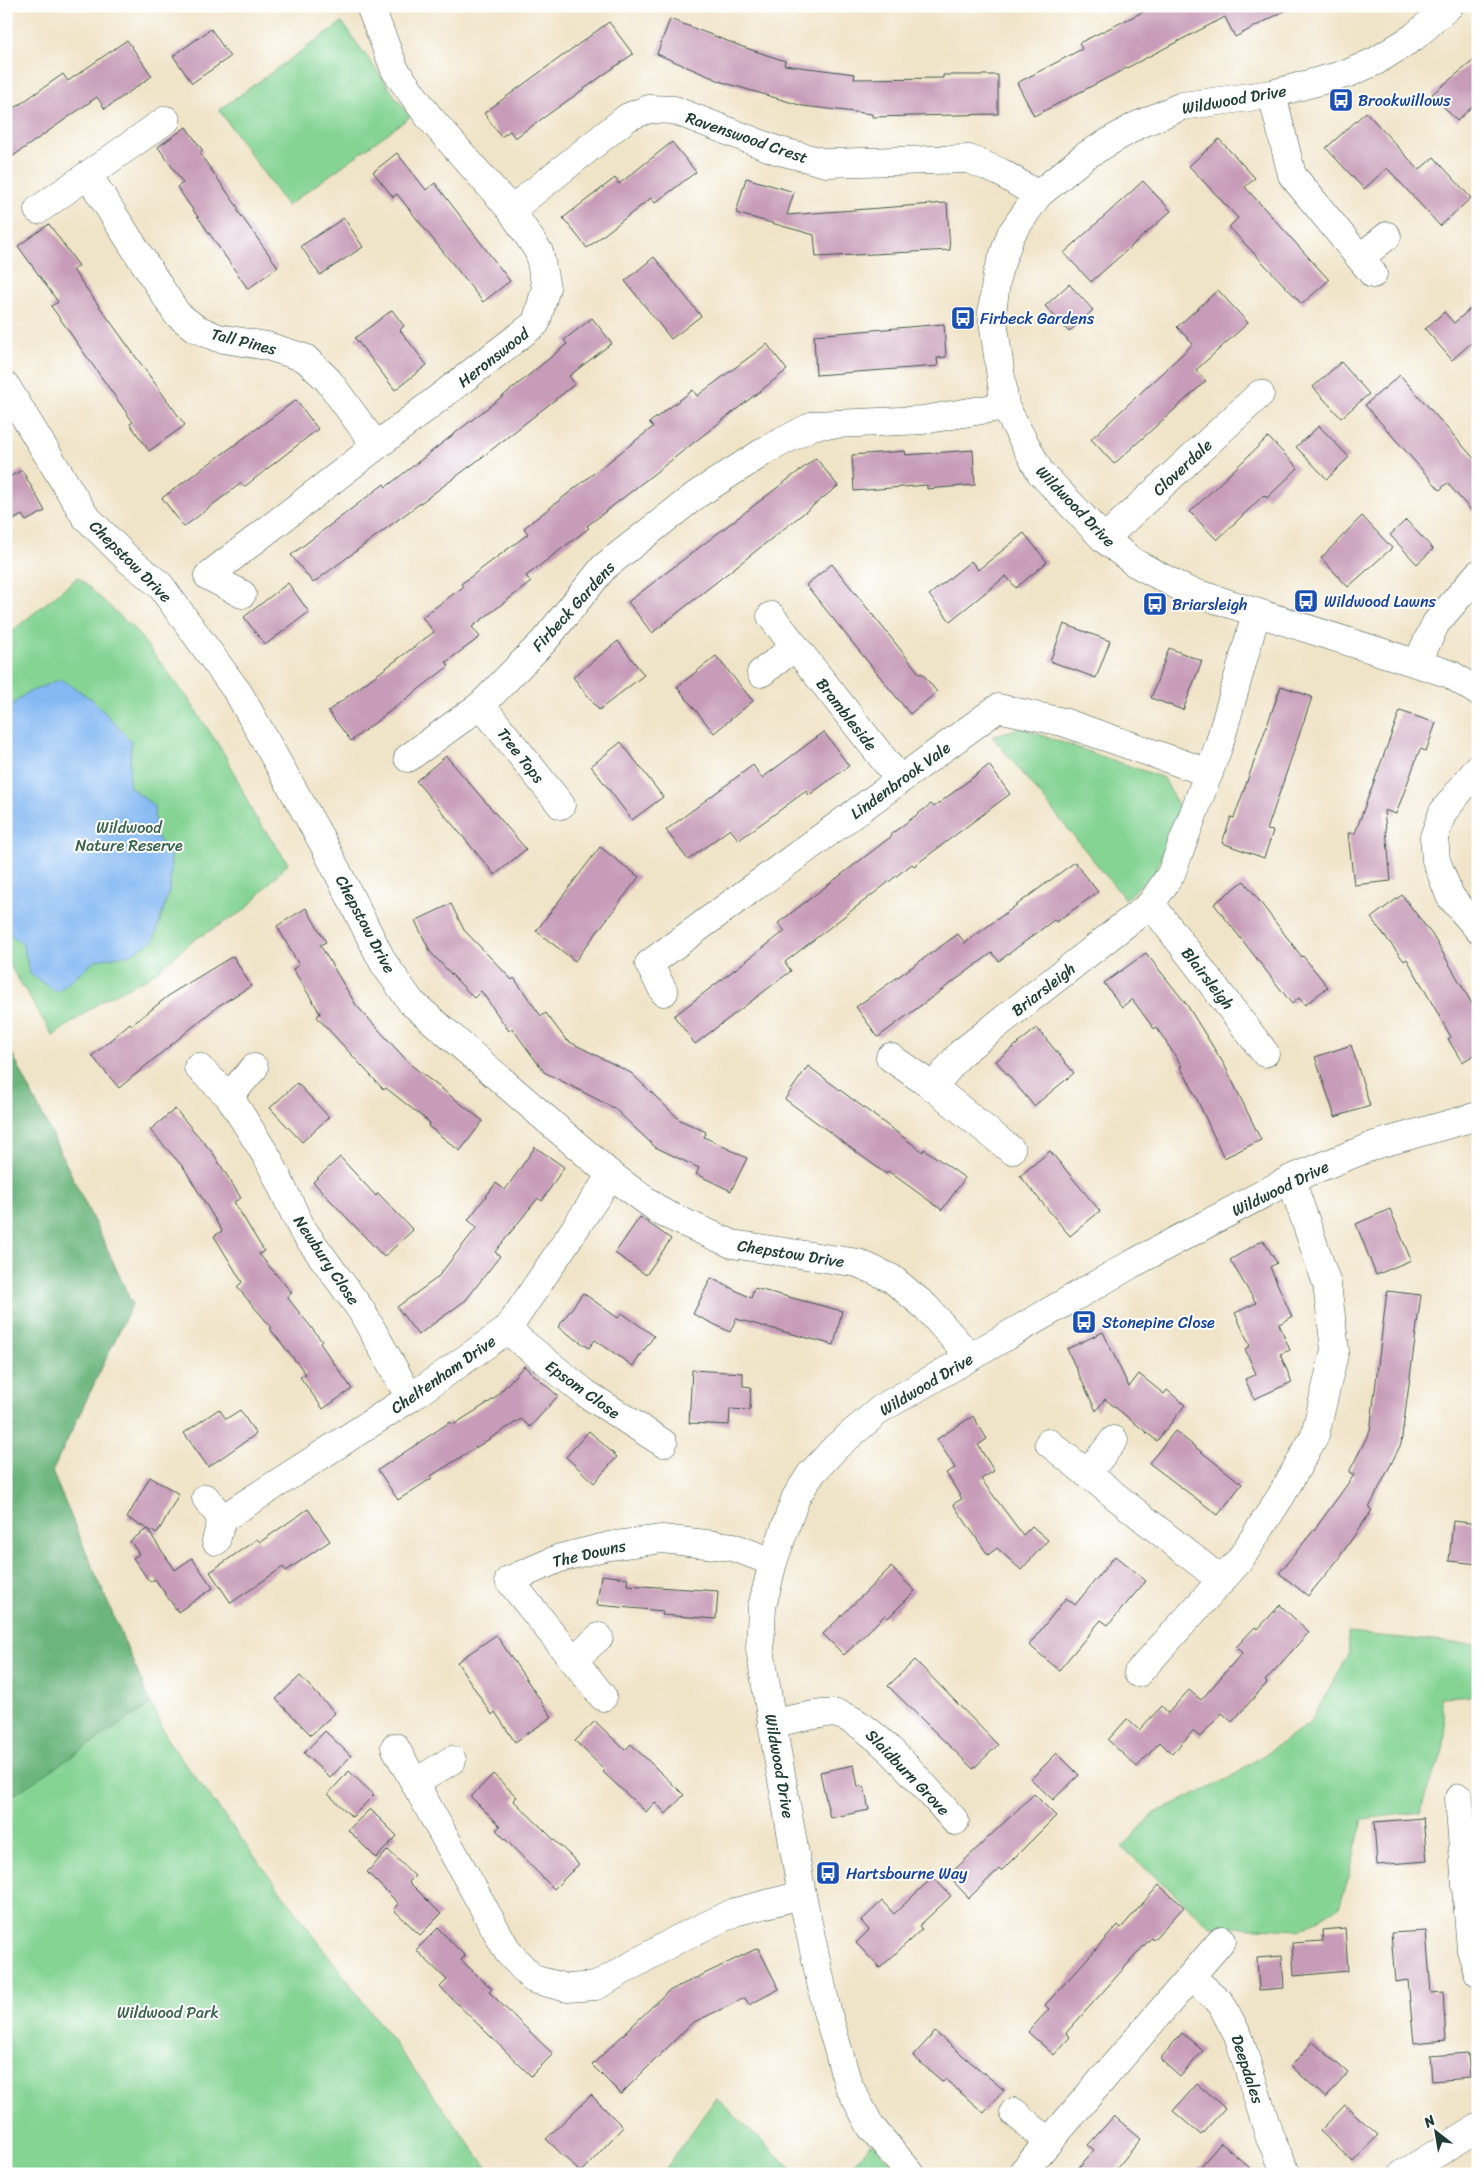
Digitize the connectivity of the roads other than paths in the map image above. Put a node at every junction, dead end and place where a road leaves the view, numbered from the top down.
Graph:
1 (370, 6) edge
2 (1449, 6) edge
3 (1272, 94) junction
4 (166, 120) dead end
5 (88, 175) junction
6 (1038, 195) junction
7 (38, 210) dead end
8 (511, 210) junction
9 (1387, 236) dead end
10 (6, 386) edge
11 (1260, 394) dead end
12 (1005, 406) junction
13 (376, 446) junction
14 (1104, 539) junction
15 (1478, 574) edge
16 (242, 594) dead end
17 (1256, 614) junction
18 (771, 616) dead end
19 (795, 647) junction
20 (1417, 663) junction
21 (761, 674) dead end
22 (1478, 692) edge
23 (481, 705) junction
24 (408, 758) dead end
25 (1478, 768) edge
26 (1209, 772) junction
27 (900, 780) junction
28 (560, 805) dead end
29 (1151, 904) junction
30 (1478, 929) edge
31 (664, 992) dead end
32 (1265, 1053) dead end
33 (890, 1057) dead end
34 (198, 1067) dead end
35 (254, 1068) dead end
36 (932, 1087) junction
37 (229, 1096) junction
38 (1478, 1116) edge
39 (1011, 1150) dead end
40 (611, 1175) junction
41 (1291, 1179) junction
42 (507, 1330) junction
43 (970, 1357) junction
44 (410, 1398) junction
45 (1114, 1440) dead end
46 (662, 1443) dead end
47 (1049, 1443) dead end
48 (1087, 1474) junction
49 (215, 1519) dead end
50 (773, 1562) junction
51 (1222, 1581) junction
52 (599, 1637) dead end
53 (573, 1660) junction
54 (1138, 1672) dead end
55 (602, 1697) dead end
56 (772, 1723) junction
57 (395, 1747) dead end
58 (452, 1760) dead end
59 (415, 1783) junction
60 (1466, 1813) edge
61 (956, 1821) dead end
62 (802, 1895) junction
63 (1222, 1940) dead end
64 (1478, 1972) edge
65 (1190, 1977) junction
66 (1014, 2112) dead end
67 (1478, 2128) edge
68 (1048, 2142) junction
69 (911, 2174) edge
70 (1021, 2174) edge
71 (1287, 2174) edge
72 (1403, 2174) edge

1 - 8 street, Heronswood
2 - 3 street, Wildwood Drive
3 - 6 street, Wildwood Drive
3 - 9 street
4 - 5 street
5 - 7 street
5 - 13 street, Tall Pines
6 - 8 street, Ravenswood Crest
6 - 12 street, Wildwood Drive
8 - 13 street, Heronswood
10 - 40 street, Chepstow Drive
11 - 14 street, Cloverdale
12 - 14 street, Wildwood Drive
12 - 23 street, Firbeck Gardens
13 - 16 street, Heronswood
14 - 17 street, Wildwood Drive
15 - 20 street
17 - 20 street, Wildwood Drive
17 - 26 street, Briarsleigh
18 - 19 street, Brambleside
19 - 21 street
19 - 27 street, Brambleside
20 - 22 street, Wildwood Drive
23 - 24 street, Firbeck Gardens
23 - 28 street, Tree Tops
25 - 30 street
26 - 27 street, Lindenbrook Vale
26 - 29 street, Briarsleigh
27 - 31 street, Lindenbrook Vale
29 - 32 street, Blairsleigh
29 - 36 street, Briarsleigh
33 - 36 street
34 - 37 street, Newbury Close
35 - 37 street
36 - 39 street
37 - 44 street, Newbury Close
38 - 41 street, Wildwood Drive
40 - 42 street, Cheltenham Drive
40 - 43 street, Chepstow Drive
41 - 43 street, Wildwood Drive
41 - 51 street
42 - 44 street, Cheltenham Drive
42 - 46 street, Epsom Close
43 - 50 street, Wildwood Drive
44 - 49 street, Cheltenham Drive
45 - 48 street
47 - 48 street
48 - 51 street
50 - 53 street, The Downs
50 - 56 street, Wildwood Drive
51 - 54 street
52 - 53 street
53 - 55 street, The Downs
56 - 61 street, Slaidburn Grove
56 - 62 street, Wildwood Drive
57 - 59 street
58 - 59 street
59 - 62 street
60 - 64 street
62 - 69 street, Wildwood Drive
63 - 65 street
65 - 68 street
65 - 71 street, Deepdales
66 - 68 street
67 - 72 street
68 - 70 street

